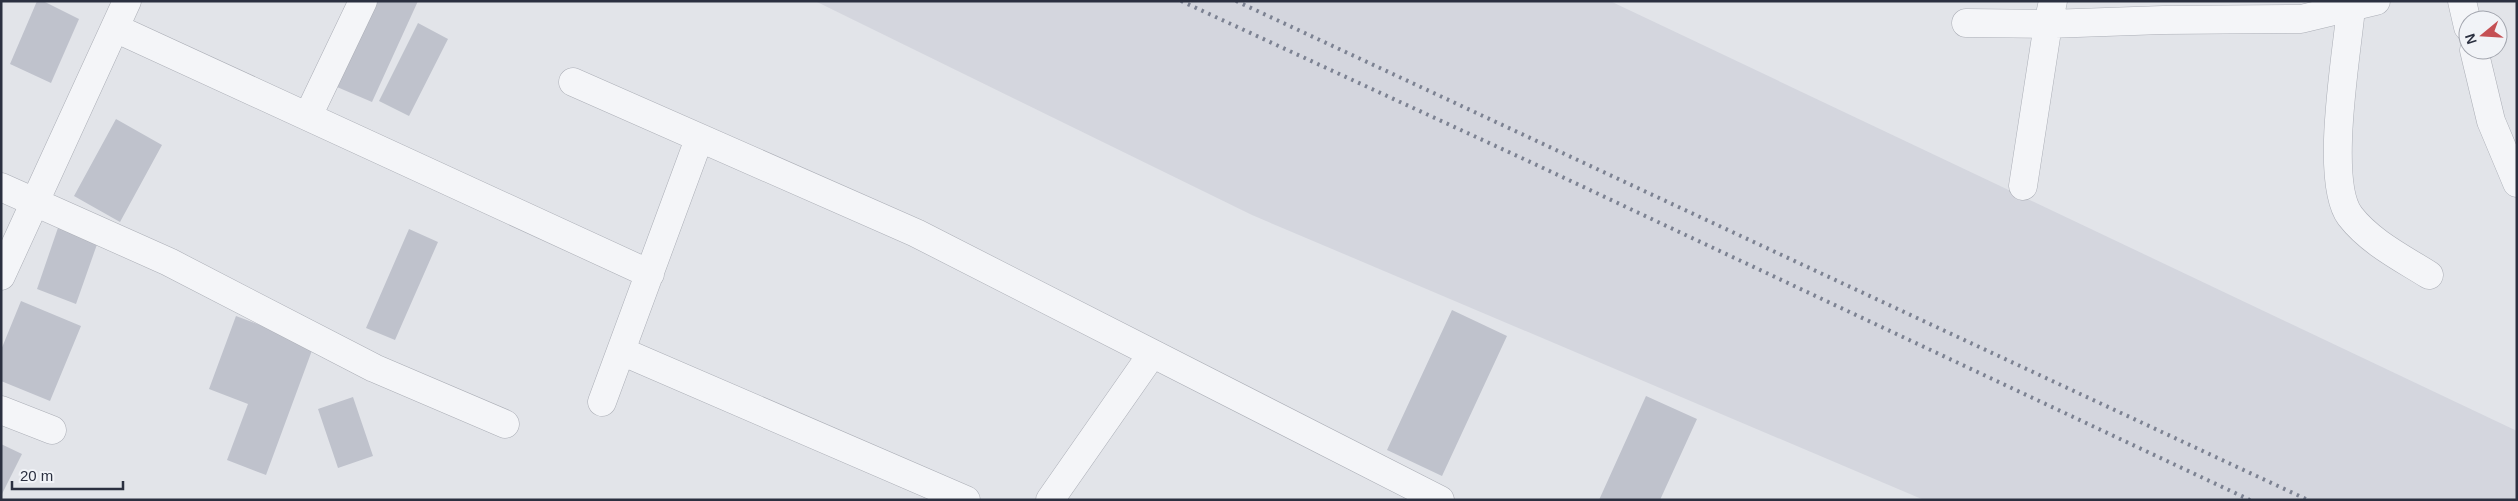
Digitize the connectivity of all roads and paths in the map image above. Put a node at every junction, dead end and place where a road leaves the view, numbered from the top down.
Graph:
1 (127, 1) edge
2 (363, 1) edge
3 (2364, 5) edge
4 (2303, 10) edge
5 (2050, 13) edge
6 (1966, 23) dead end
7 (115, 28) junction
8 (2476, 60) edge
9 (573, 82) dead end
10 (308, 116) junction
11 (699, 139) junction
12 (2517, 183) edge
13 (2023, 186) dead end
14 (1, 187) edge
15 (37, 203) junction
16 (650, 274) junction
17 (2429, 275) dead end
18 (1, 276) edge
19 (621, 351) junction
20 (1152, 354) junction
21 (602, 402) dead end
22 (1, 410) edge
23 (506, 424) dead end
24 (52, 430) dead end
25 (966, 500) edge
26 (1050, 500) edge
27 (1440, 500) edge

1 - 7 street
2 - 10 street
3 - 4 street
3 - 17 street
4 - 5 street
5 - 6 street
5 - 13 street
7 - 10 street
7 - 15 street
8 - 12 street
9 - 11 street
10 - 16 street
11 - 16 street
11 - 20 street
14 - 15 street
15 - 18 street
15 - 23 street
16 - 19 street
19 - 21 street
19 - 25 street
20 - 26 street
20 - 27 street
22 - 24 street

